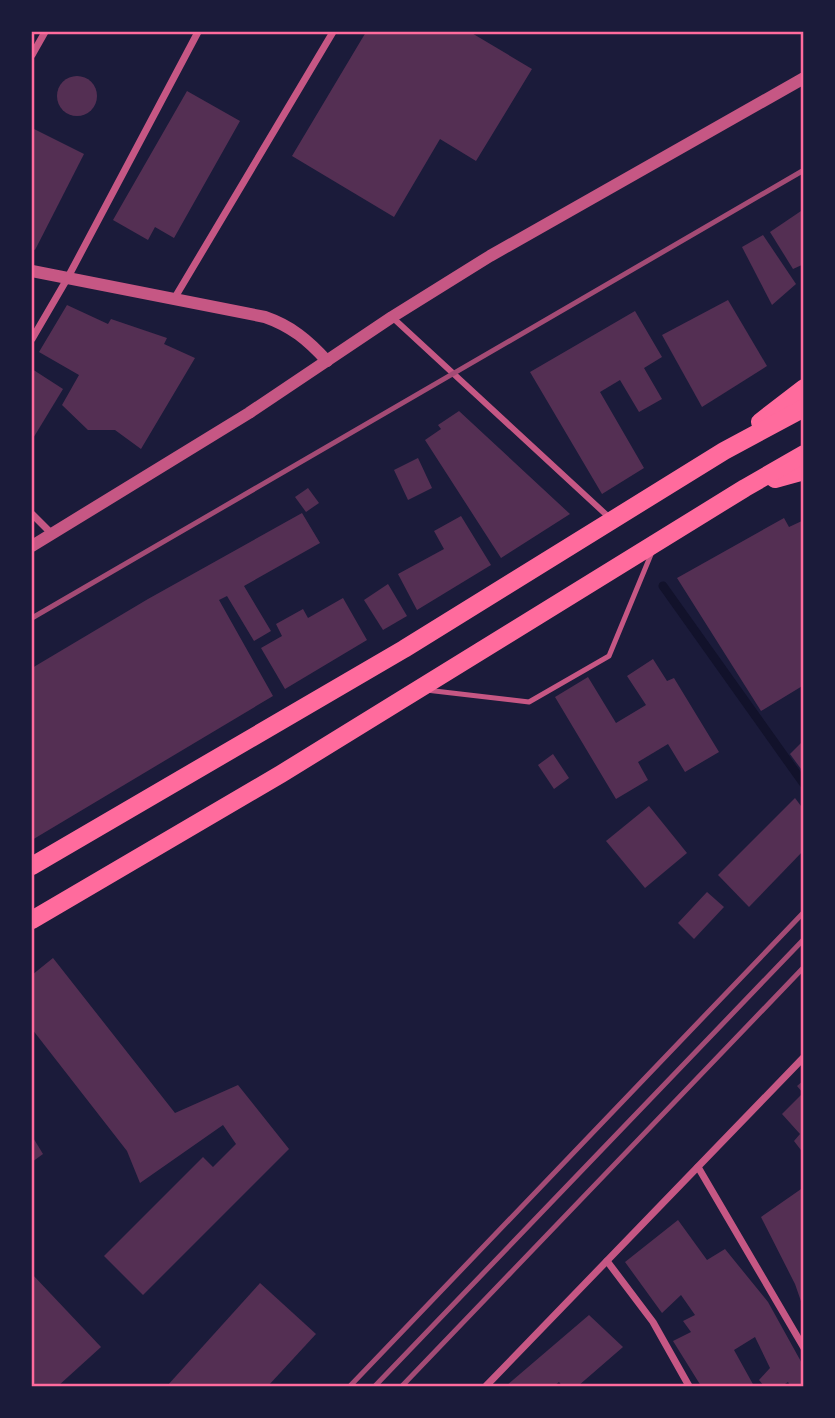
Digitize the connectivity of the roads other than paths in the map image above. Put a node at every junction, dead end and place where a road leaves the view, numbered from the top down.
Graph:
1 (45, 32) edge
2 (198, 32) edge
3 (333, 32) edge
4 (32, 55) edge
5 (803, 78) edge
6 (32, 271) edge
7 (67, 279) junction
8 (174, 299) junction
9 (392, 317) junction
10 (32, 339) edge
11 (327, 360) junction
12 (803, 387) edge
13 (803, 408) edge
14 (723, 451) junction
15 (803, 454) edge
16 (803, 471) edge
17 (745, 488) junction
18 (32, 514) edge
19 (612, 520) junction
20 (52, 534) junction
21 (656, 543) junction
22 (32, 546) edge
23 (419, 690) junction
24 (32, 866) edge
25 (32, 920) edge
26 (803, 1057) edge
27 (698, 1167) junction
28 (607, 1261) junction
29 (803, 1348) edge
30 (486, 1387) edge
31 (689, 1387) edge

1 - 4 street
2 - 7 street
3 - 8 street
5 - 9 street
6 - 7 street
7 - 8 street
7 - 10 street
8 - 11 street
9 - 11 street
9 - 19 street
11 - 20 street
12 - 14 main road
13 - 14 main road
14 - 19 main road
15 - 17 main road
16 - 17 main road
17 - 21 main road
18 - 20 street
19 - 24 main road
20 - 22 street
21 - 23 main road
21 - 23 lane
23 - 25 main road
26 - 27 street
27 - 28 street
27 - 29 street
28 - 30 street
28 - 31 street

